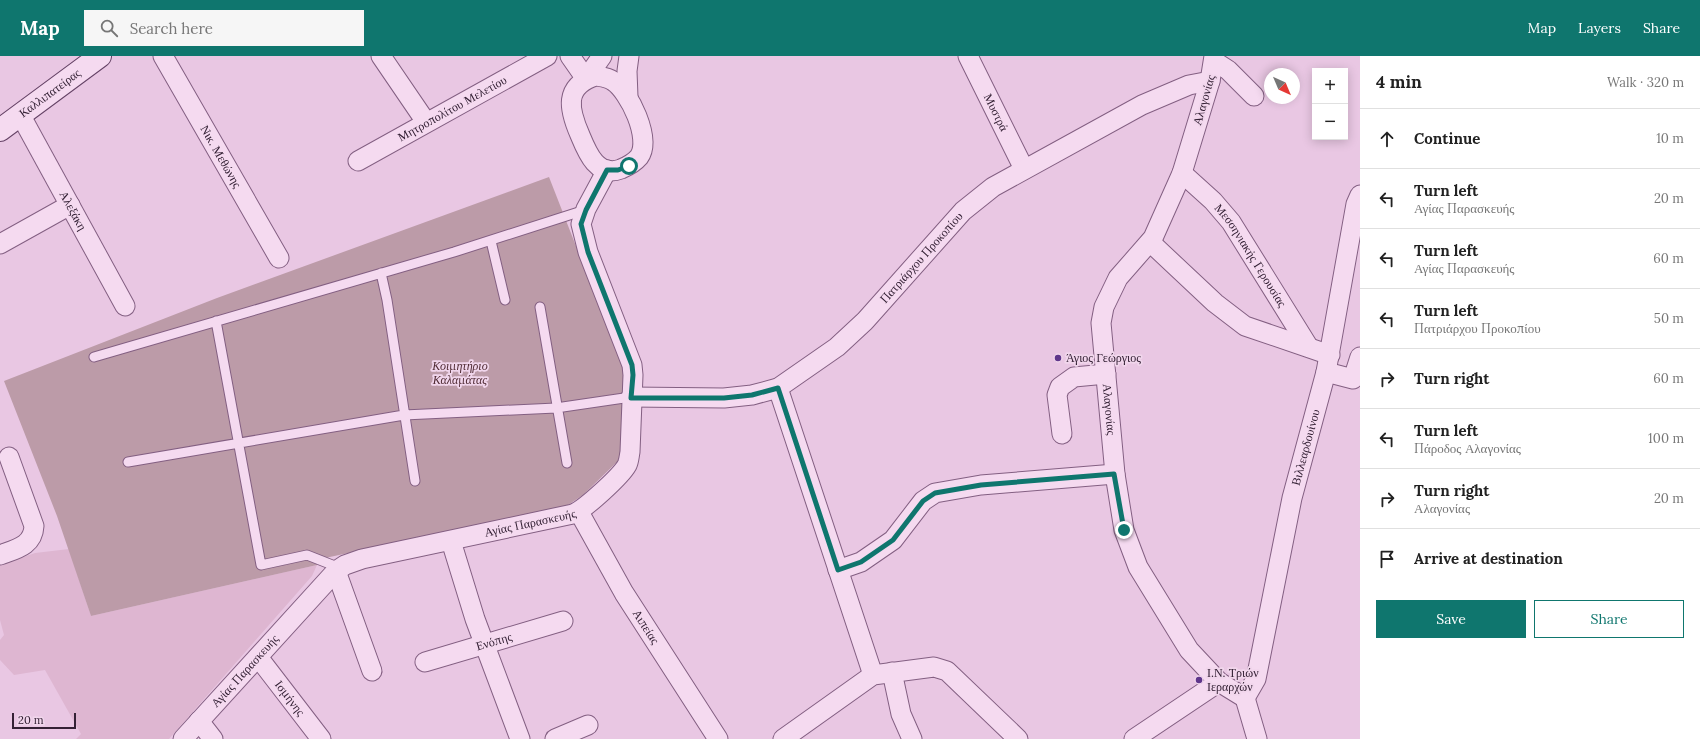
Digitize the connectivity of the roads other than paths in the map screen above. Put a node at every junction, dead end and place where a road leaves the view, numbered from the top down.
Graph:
1 (100, 56) edge
2 (163, 56) edge
3 (381, 56) edge
4 (547, 56) edge
5 (570, 56) edge
6 (602, 56) edge
7 (629, 56) edge
8 (968, 56) edge
9 (1214, 59) edge
10 (586, 79) junction
11 (1210, 81) junction
12 (1254, 96) dead end
13 (628, 97) junction
14 (20, 116) junction
15 (426, 122) junction
16 (0, 130) edge
17 (358, 161) dead end
18 (1024, 169) junction
19 (607, 170) junction
20 (1182, 173) junction
21 (1360, 195) edge
22 (70, 205) junction
23 (586, 210) junction
24 (491, 241) junction
25 (1150, 242) junction
26 (0, 244) edge
27 (279, 258) dead end
28 (381, 273) junction
29 (505, 300) dead end
30 (125, 306) dead end
31 (540, 307) dead end
32 (216, 320) junction
33 (1308, 346) junction
34 (94, 356) dead end
35 (1360, 357) edge
36 (1328, 364) junction
37 (1106, 374) junction
38 (778, 388) junction
39 (631, 398) junction
40 (556, 408) junction
41 (404, 415) junction
42 (1062, 434) dead end
43 (238, 443) junction
44 (9, 457) dead end
45 (128, 462) dead end
46 (567, 463) dead end
47 (1114, 474) junction
48 (415, 481) dead end
49 (579, 512) junction
50 (451, 541) junction
51 (0, 555) edge
52 (338, 570) junction
53 (838, 570) junction
54 (563, 621) dead end
55 (485, 645) junction
56 (258, 657) junction
57 (425, 662) dead end
58 (372, 671) dead end
59 (892, 672) junction
60 (873, 675) junction
61 (1219, 682) junction
62 (1245, 698) junction
63 (199, 721) junction
64 (588, 725) dead end
65 (183, 739) edge
66 (213, 739) edge
67 (321, 739) edge
68 (520, 739) edge
69 (555, 739) edge
70 (718, 739) edge
71 (783, 739) edge
72 (912, 739) edge
73 (1018, 739) edge
74 (1134, 739) edge
75 (1257, 739) edge

1 - 14 street, Καλλιπατείρας
2 - 27 street, Νικ. Μεθώνης
3 - 15 street
4 - 15 street, Μητροπολίτου Μελετίου
5 - 10 street
6 - 10 street
7 - 13 street
8 - 18 street, Μυστρά
9 - 11 street, Αλαγονίας
9 - 12 street
10 - 13 street
10 - 19 street
11 - 18 street, Πατριάρχου Προκοπίου
11 - 20 street, Αλαγονίας
13 - 19 street
14 - 16 street, Καλλιπατείρας
14 - 22 street, Αλεξάκη
15 - 17 street, Μητροπολίτου Μελετίου
18 - 38 street, Πατριάρχου Προκοπίου
19 - 23 street, Αγίας Παρασκευής
20 - 25 street, Αλαγονίας
20 - 33 street, Μεσσηνιακής Γερουσίας
21 - 36 street, Βιλλεαρδουίνου
22 - 26 street
22 - 30 street, Αλεξάκη
23 - 24 lane
23 - 39 street, Αγίας Παρασκευής
24 - 28 lane
24 - 29 lane
25 - 33 street
25 - 37 street, Αλαγονίας
28 - 32 lane
28 - 41 lane
31 - 40 lane
32 - 34 lane
32 - 43 lane
33 - 36 street
35 - 36 street
36 - 62 street, Βιλλεαρδουίνου
37 - 42 street
37 - 47 street, Αλαγονίας
38 - 39 street, Πατριάρχου Προκοπίου
38 - 53 street
39 - 40 lane
39 - 49 street, Αγίας Παρασκευής
40 - 41 lane
40 - 46 lane
41 - 43 lane
41 - 48 lane
43 - 45 lane
43 - 52 lane
44 - 51 street
47 - 53 street
47 - 61 street, Αλαγονίας
49 - 50 street, Αγίας Παρασκευής
49 - 70 street, Αιπείας
50 - 52 street, Αγίας Παρασκευής
50 - 55 street
52 - 56 street, Αγίας Παρασκευής
52 - 58 street
53 - 60 street
54 - 55 street, Ενόπης
55 - 57 street, Ενόπης
55 - 68 street
56 - 63 street, Αγίας Παρασκευής
56 - 67 street, Ισμήνης
59 - 60 street
59 - 72 street
59 - 73 street
60 - 71 street
61 - 62 street, Αλαγονίας
61 - 74 street
62 - 75 street
63 - 65 street, Αγίας Παρασκευής
63 - 66 street
64 - 69 street

